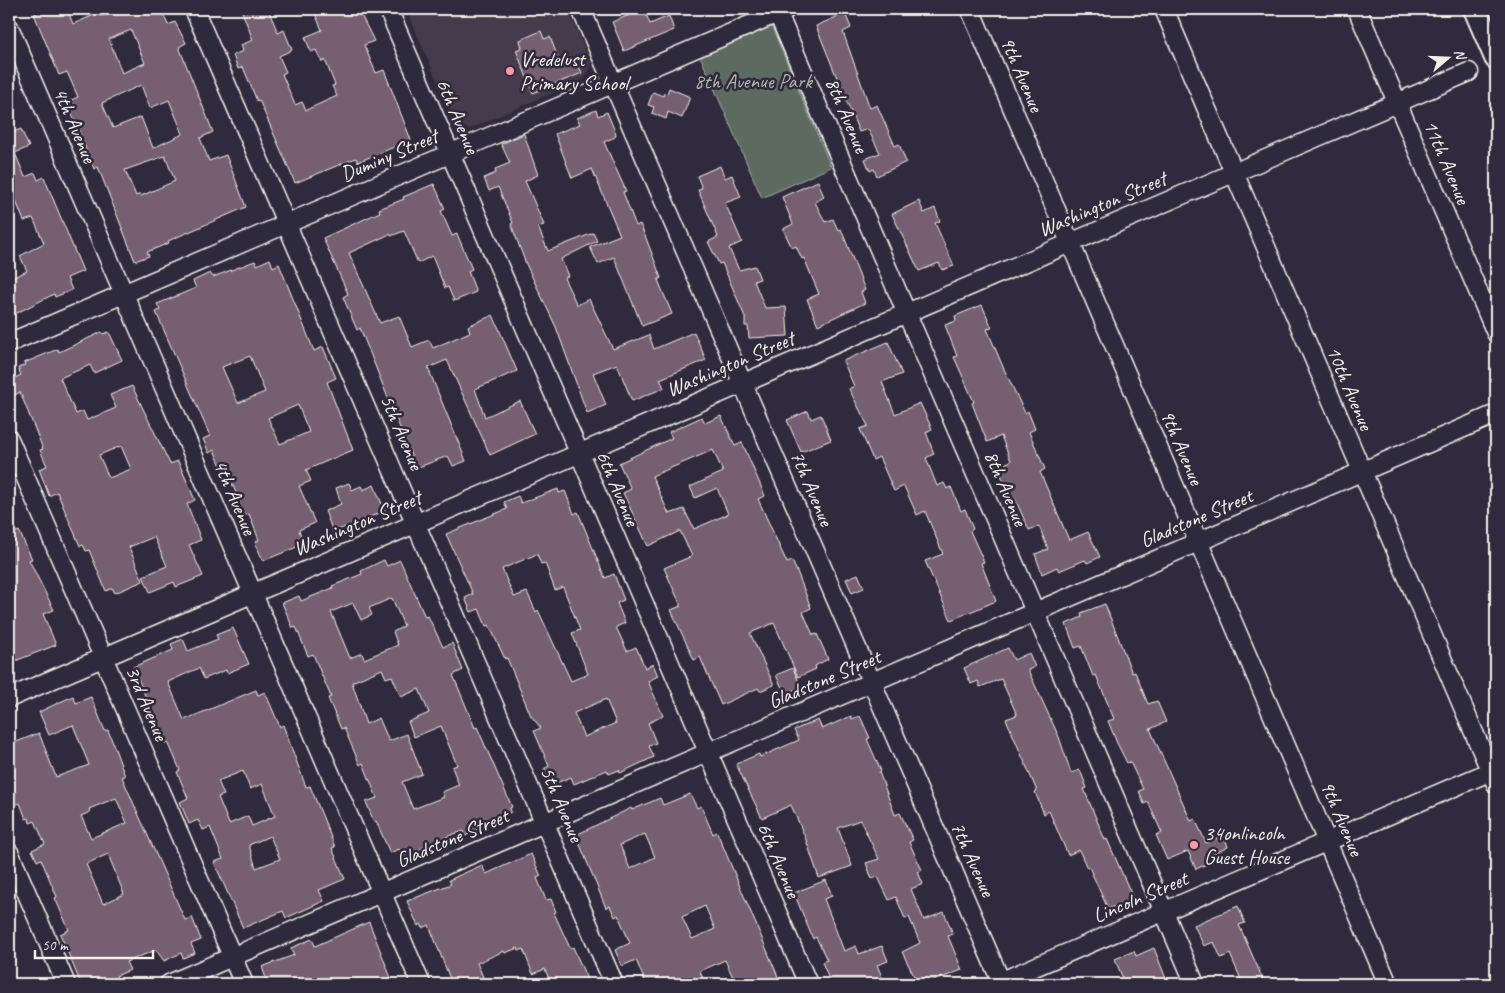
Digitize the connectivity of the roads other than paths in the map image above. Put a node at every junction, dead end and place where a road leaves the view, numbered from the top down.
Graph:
1 (194, 9) edge
2 (388, 9) edge
3 (581, 9) edge
4 (970, 9) edge
5 (1164, 9) edge
6 (1357, 9) edge
7 (1475, 9) edge
8 (781, 10) edge
9 (9, 27) edge
10 (1496, 58) edge
11 (1469, 72) dead end
12 (614, 84) junction
13 (1397, 102) junction
14 (450, 153) junction
15 (1234, 172) junction
16 (287, 223) junction
17 (1070, 241) junction
18 (123, 294) junction
19 (907, 312) junction
20 (1496, 333) edge
21 (9, 343) edge
22 (742, 383) junction
23 (1496, 414) edge
24 (9, 439) edge
25 (579, 454) junction
26 (1362, 472) junction
27 (416, 522) junction
28 (1198, 542) junction
29 (251, 593) junction
30 (1035, 612) junction
31 (103, 658) junction
32 (872, 684) junction
33 (9, 698) edge
34 (708, 752) junction
35 (1494, 775) edge
36 (545, 823) junction
37 (1328, 842) junction
38 (9, 852) edge
39 (382, 893) junction
40 (1164, 912) junction
41 (233, 957) junction
42 (999, 983) edge
43 (66, 984) edge
44 (169, 984) edge
45 (244, 984) edge
46 (421, 984) edge
47 (614, 984) edge
48 (808, 984) edge
49 (1195, 984) edge
50 (1388, 984) edge

1 - 16 street, 5th Avenue
2 - 14 street, 6th Avenue
3 - 12 street, 7th Avenue
4 - 17 street, 9th Avenue
5 - 15 street, 10th Avenue
6 - 13 street, 11th Avenue
7 - 10 main road
8 - 12 street, Duminy Street
8 - 19 street, 8th Avenue
9 - 18 street, 4th Avenue
11 - 13 street, Washington Street
12 - 14 street, Duminy Street
12 - 22 street, 7th Avenue
13 - 15 street, Washington Street
13 - 20 street, 11th Avenue
14 - 16 street, Duminy Street
14 - 25 street, 6th Avenue
15 - 17 street, Washington Street
15 - 26 street, 10th Avenue
16 - 18 street, Duminy Street
16 - 27 street, 5th Avenue
17 - 19 street, Washington Street
17 - 28 street, 9th Avenue
18 - 21 street, Duminy Street
18 - 29 street, 4th Avenue
19 - 22 street, Washington Street
19 - 30 street, 8th Avenue
22 - 25 street, Washington Street
22 - 32 street, 7th Avenue
23 - 26 street, Gladstone Street
24 - 31 street, 3rd Avenue
25 - 27 street, Washington Street
25 - 34 street, 6th Avenue
26 - 28 street, Gladstone Street
26 - 35 street, 10th Avenue
27 - 29 street, Washington Street
27 - 36 street, 5th Avenue
28 - 30 street, Gladstone Street
28 - 37 street, 9th Avenue
29 - 31 street, Washington Street
29 - 39 street, 4th Avenue
30 - 32 street, Gladstone Street
30 - 40 street, 8th Avenue
31 - 33 street, Washington Street
31 - 41 street, 3rd Avenue
32 - 34 street, Gladstone Street
32 - 42 street, 7th Avenue
34 - 36 street, Gladstone Street
34 - 48 street, 6th Avenue
35 - 37 street, Lincoln Street
36 - 39 street, Gladstone Street
36 - 47 street, 5th Avenue
37 - 40 street, Lincoln Street
37 - 50 street, 9th Avenue
38 - 43 street
39 - 41 street, Gladstone Street
39 - 46 street, 4th Avenue
40 - 42 street, Lincoln Street
40 - 49 street, 8th Avenue
41 - 44 street, Gladstone Street
41 - 45 street, 3rd Avenue

